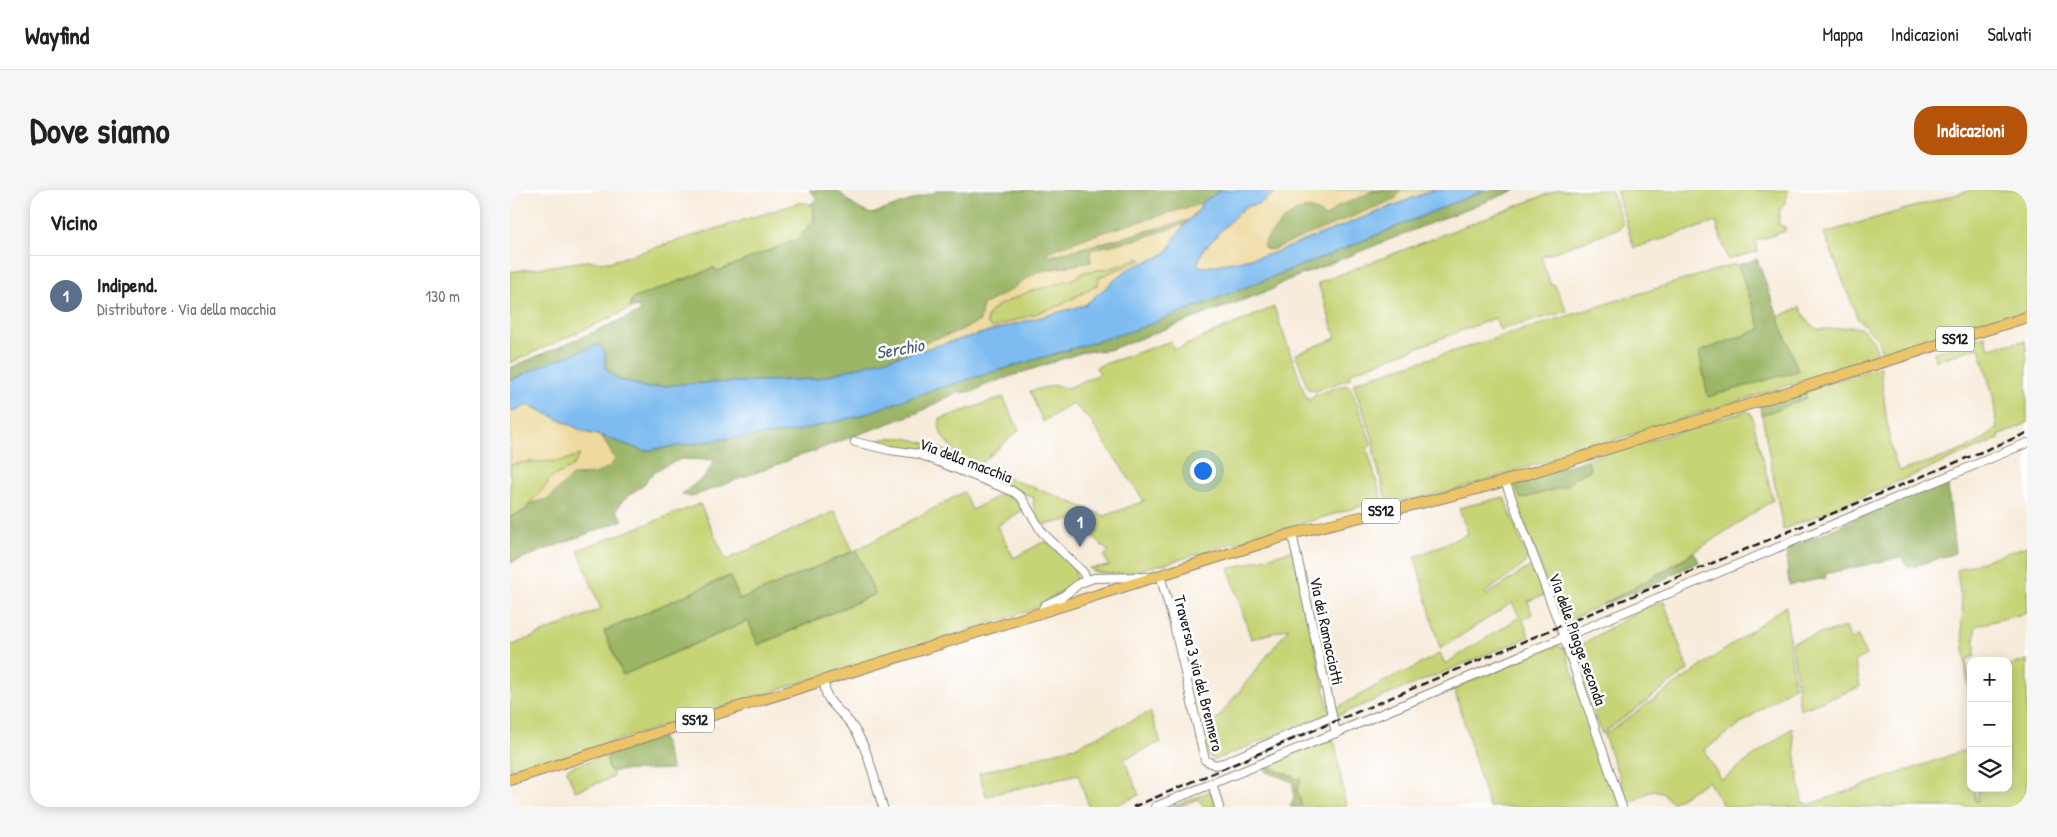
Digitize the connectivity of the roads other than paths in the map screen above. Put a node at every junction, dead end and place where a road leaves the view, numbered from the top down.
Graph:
1 (2027, 317) edge
2 (855, 442) dead end
3 (2027, 443) edge
4 (1505, 481) junction
5 (1292, 534) junction
6 (1156, 576) junction
7 (1087, 580) junction
8 (1040, 614) junction
9 (1564, 636) junction
10 (824, 681) junction
11 (1332, 716) junction
12 (1336, 733) junction
13 (510, 780) edge
14 (1212, 783) junction
15 (882, 807) edge
16 (1155, 807) edge
17 (1219, 807) edge
18 (1622, 807) edge

1 - 4 main road, SS12
2 - 7 street, Via della macchia
3 - 9 street
4 - 5 main road, SS12
4 - 9 street, Via delle Piagge seconda
5 - 6 main road, SS12
5 - 11 street, Via dei Ramacciotti
6 - 7 street
6 - 8 main road, SS12
6 - 11 street, Traversa 3 via del Brennero
7 - 8 street
8 - 10 main road, SS12
9 - 12 street
9 - 18 street, Via delle Piagge seconda
10 - 13 main road, SS12
10 - 15 street
11 - 12 street, Via dei Ramacciotti
12 - 14 street
14 - 16 street
14 - 17 street

